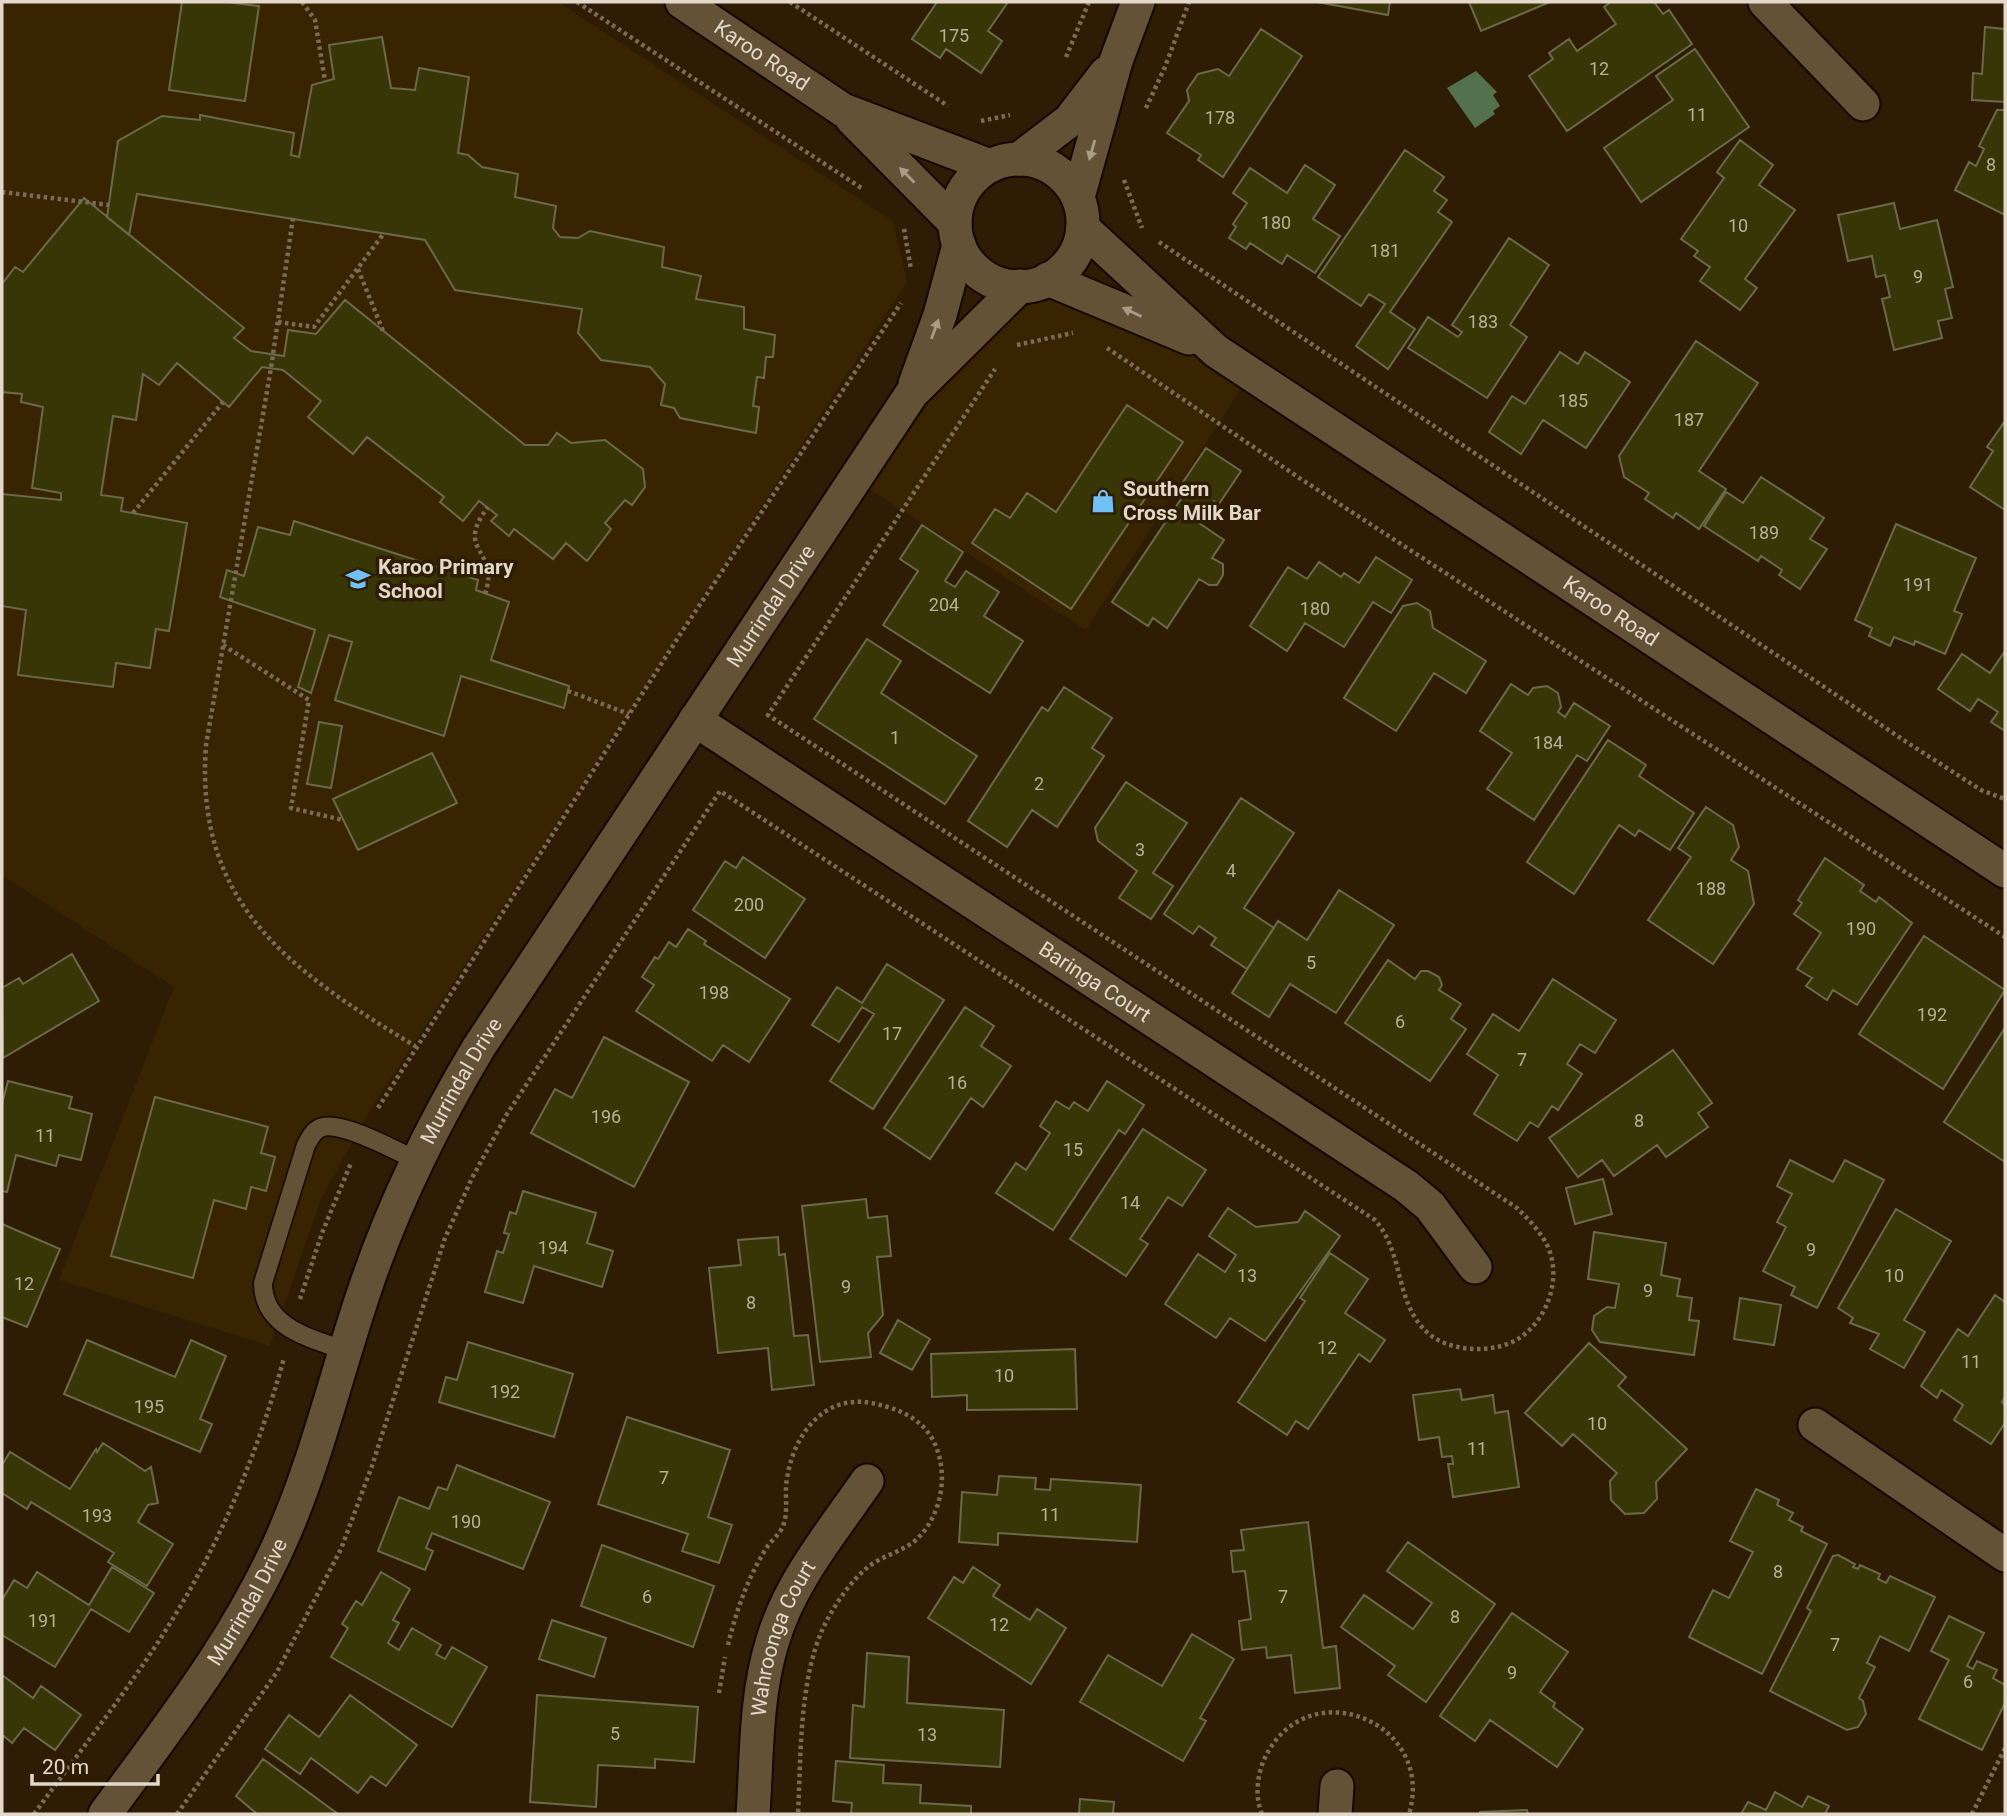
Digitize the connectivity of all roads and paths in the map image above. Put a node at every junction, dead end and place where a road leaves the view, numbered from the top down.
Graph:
1 (302, 2) edge
2 (577, 2) edge
3 (682, 2) edge
4 (790, 2) edge
5 (1138, 2) edge
6 (1189, 2) edge
7 (1765, 2) edge
8 (1116, 61) junction
9 (326, 81) dead end
10 (1863, 104) dead end
11 (844, 110) junction
12 (953, 110) dead end
13 (1020, 113) dead end
14 (1141, 117) dead end
15 (974, 123) dead end
16 (820, 162) dead end
17 (1004, 162) junction
18 (1121, 173) dead end
19 (2, 192) edge
20 (109, 205) dead end
21 (1081, 212) junction
22 (293, 218) dead end
23 (904, 225) dead end
24 (1143, 232) dead end
25 (384, 233) dead end
26 (957, 234) junction
27 (1154, 239) dead end
28 (358, 268) junction
29 (912, 272) dead end
30 (1034, 283) junction
31 (278, 322) junction
32 (383, 331) dead end
33 (1081, 331) dead end
34 (1104, 346) dead end
35 (1009, 347) dead end
36 (1216, 351) junction
37 (1002, 358) dead end
38 (912, 393) junction
39 (223, 402) dead end
40 (488, 507) dead end
41 (133, 513) dead end
42 (485, 594) dead end
43 (223, 645) junction
44 (568, 691) dead end
45 (629, 714) dead end
46 (768, 715) dead end
47 (695, 720) junction
48 (720, 791) dead end
49 (2005, 799) edge
50 (343, 820) dead end
51 (2005, 871) edge
52 (2005, 937) edge
53 (415, 1046) dead end
54 (416, 1160) junction
55 (1475, 1267) dead end
56 (346, 1350) junction
57 (1815, 1425) dead end
58 (867, 1481) dead end
59 (2005, 1555) edge
60 (2005, 1748) edge
61 (105, 1814) edge
62 (177, 1814) edge
63 (753, 1814) edge
64 (1972, 1814) edge

1 - 9 path
2 - 16 path
3 - 11 street, Karoo Road
4 - 12 path
5 - 8 street
6 - 14 path
7 - 10 street
8 - 17 street
8 -> 21 street
11 - 17 street, Karoo Road
26 -> 11 street, Karoo Road
13 - 15 path
17 - 21 street
17 - 26 street
18 - 24 path
19 - 20 path
21 - 30 street
21 - 36 street, Karoo Road
22 - 31 path
23 - 29 path
25 - 28 path
26 - 30 street
38 -> 26 street, Murrindal Drive
27 - 49 path
28 - 31 path
28 - 32 path
36 -> 30 street, Karoo Road
30 - 38 street, Murrindal Drive
31 - 43 path
33 - 35 path
34 - 52 path
36 - 51 street, Karoo Road
37 - 46 path
38 - 47 street, Murrindal Drive
39 - 41 path
40 - 42 path
43 - 50 path
43 - 53 path
44 - 45 path
47 - 54 street, Murrindal Drive
47 - 55 street, Baringa Court
48 - 62 path
54 - 56 street, Murrindal Drive
54 - 56 lane
56 - 61 street, Murrindal Drive
57 - 59 street
58 - 63 street, Wahroonga Court
60 - 64 path

